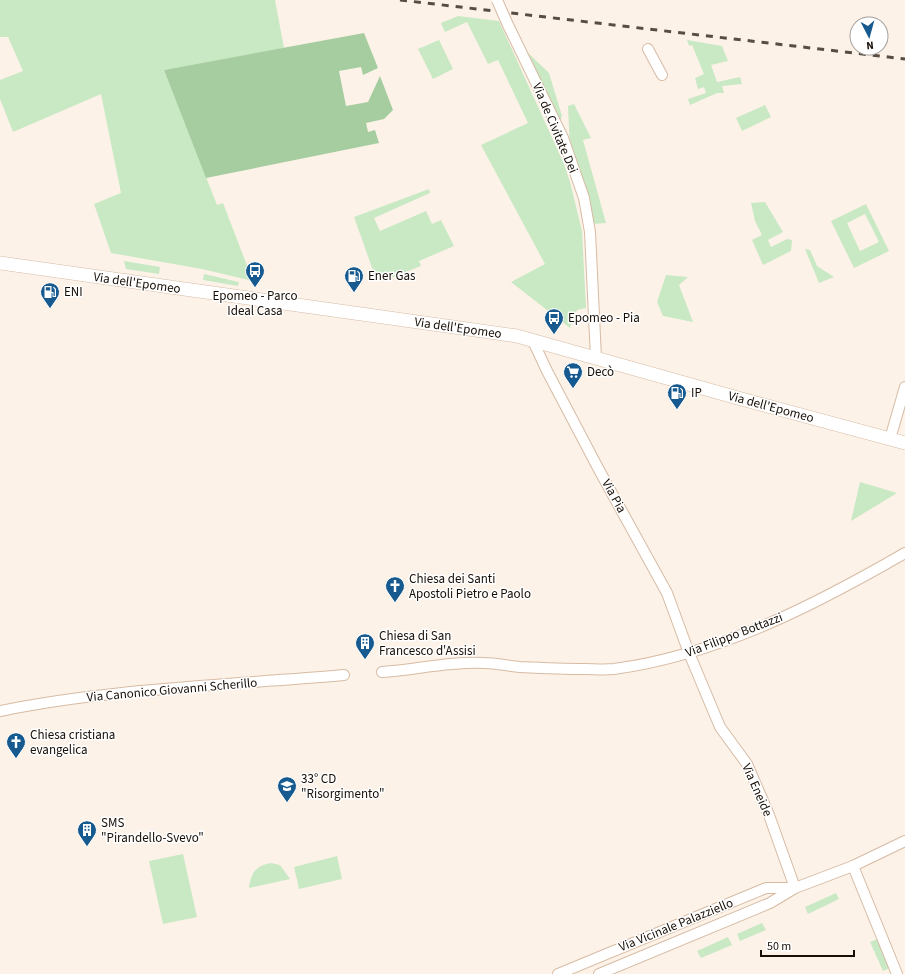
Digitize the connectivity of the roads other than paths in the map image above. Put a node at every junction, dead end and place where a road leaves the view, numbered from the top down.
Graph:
1 (497, 0) edge
2 (648, 49) dead end
3 (662, 75) dead end
4 (0, 263) edge
5 (533, 341) junction
6 (596, 358) junction
7 (905, 386) edge
8 (890, 439) junction
9 (905, 443) edge
10 (905, 553) edge
11 (689, 653) junction
12 (382, 672) dead end
13 (344, 675) dead end
14 (0, 711) edge
15 (905, 841) edge
16 (853, 866) junction
17 (795, 888) junction
18 (558, 974) edge
19 (599, 974) edge
20 (897, 974) edge

1 - 6 street, Via de Civitate Dei, bridge
2 - 3 street
4 - 5 street, Via dell'Epomeo
5 - 6 street, Via dell'Epomeo
5 - 11 street, Via Pia
6 - 8 street, Via dell'Epomeo
7 - 8 street
8 - 9 street, Via dell'Epomeo
10 - 11 street, Via Filippo Bottazzi
11 - 12 street, Via Filippo Bottazzi
11 - 17 street, Via Eneide
13 - 14 street, Via Canonico Giovanni Scherillo
15 - 16 street, Via Vicinale Palazziello
16 - 17 street, Via Vicinale Palazziello
16 - 20 street
17 - 18 street, Via Vicinale Palazziello
17 - 19 street, Via Vicinale Palazziello

